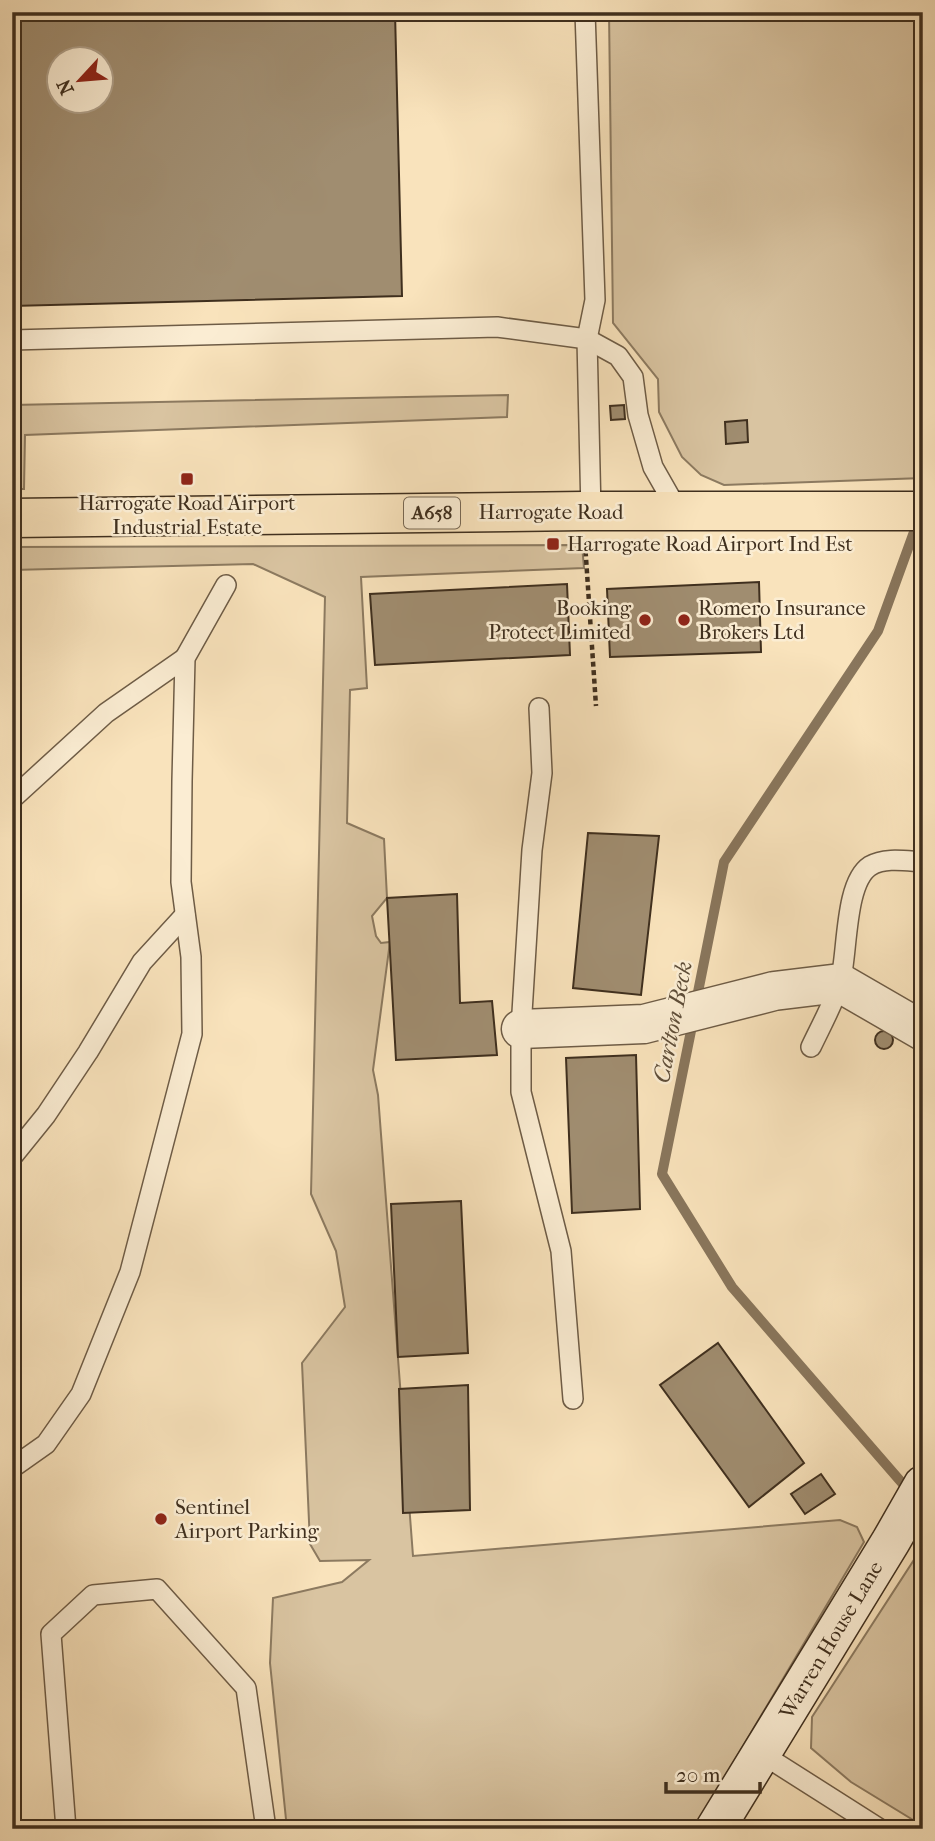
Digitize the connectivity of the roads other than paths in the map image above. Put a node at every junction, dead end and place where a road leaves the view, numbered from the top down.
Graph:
1 (585, 12) edge
2 (587, 339) junction
3 (12, 340) edge
4 (587, 511) junction
5 (678, 511) junction
6 (923, 511) edge
7 (12, 518) edge
8 (226, 584) dead end
9 (185, 658) junction
10 (539, 708) dead end
11 (12, 799) edge
12 (923, 862) edge
13 (185, 915) junction
14 (840, 983) junction
15 (521, 1029) junction
16 (923, 1031) edge
17 (811, 1047) dead end
18 (12, 1157) edge
19 (573, 1399) dead end
20 (12, 1468) edge
21 (923, 1485) edge
22 (762, 1754) junction
23 (868, 1825) edge
24 (66, 1829) edge
25 (266, 1829) edge
26 (715, 1829) edge

1 - 2 lane
2 - 3 lane
2 - 4 lane
2 - 5 lane
4 - 5 highway, Harrogate Road / A658
4 - 7 highway, Harrogate Road / A658
5 - 6 highway, Harrogate Road / A658
8 - 9 lane
9 - 11 lane
9 - 13 lane
10 - 15 lane
12 - 14 lane
13 - 18 lane
13 - 20 lane
14 - 15 street
14 - 16 street
14 - 17 lane
15 - 19 lane
21 - 22 street, Warren House Lane
22 - 23 lane
22 - 26 street, Warren House Lane
24 - 25 lane

